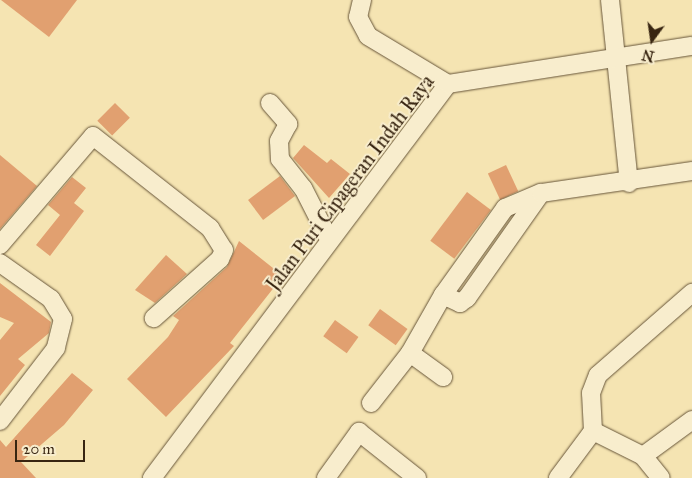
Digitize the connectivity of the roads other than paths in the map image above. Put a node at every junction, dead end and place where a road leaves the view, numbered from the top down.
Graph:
1 (362, 0) edge
2 (610, 0) edge
3 (692, 46) edge
4 (615, 57) junction
5 (448, 84) junction
6 (270, 103) dead end
7 (692, 171) edge
8 (629, 183) junction
9 (330, 241) junction
10 (0, 245) edge
11 (0, 263) edge
12 (692, 293) edge
13 (154, 318) dead end
14 (410, 353) junction
15 (443, 377) dead end
16 (371, 403) dead end
17 (692, 420) edge
18 (0, 421) edge
19 (593, 431) junction
20 (643, 456) junction
21 (415, 475) edge
22 (152, 478) edge
23 (326, 478) edge
24 (558, 478) edge
25 (661, 478) edge

1 - 5 street
2 - 4 street
3 - 4 street, Jalan Puri Cipageran Indah Raya
4 - 5 street, Jalan Puri Cipageran Indah Raya
4 - 8 street
5 - 9 street, Jalan Puri Cipageran Indah Raya
6 - 9 street
7 - 8 street
8 - 14 street
9 - 22 street, Jalan Puri Cipageran Indah Raya
10 - 13 street
11 - 18 street
12 - 19 street
14 - 15 street
14 - 16 street
17 - 20 street
19 - 20 street
19 - 24 street
20 - 25 street
21 - 23 street

